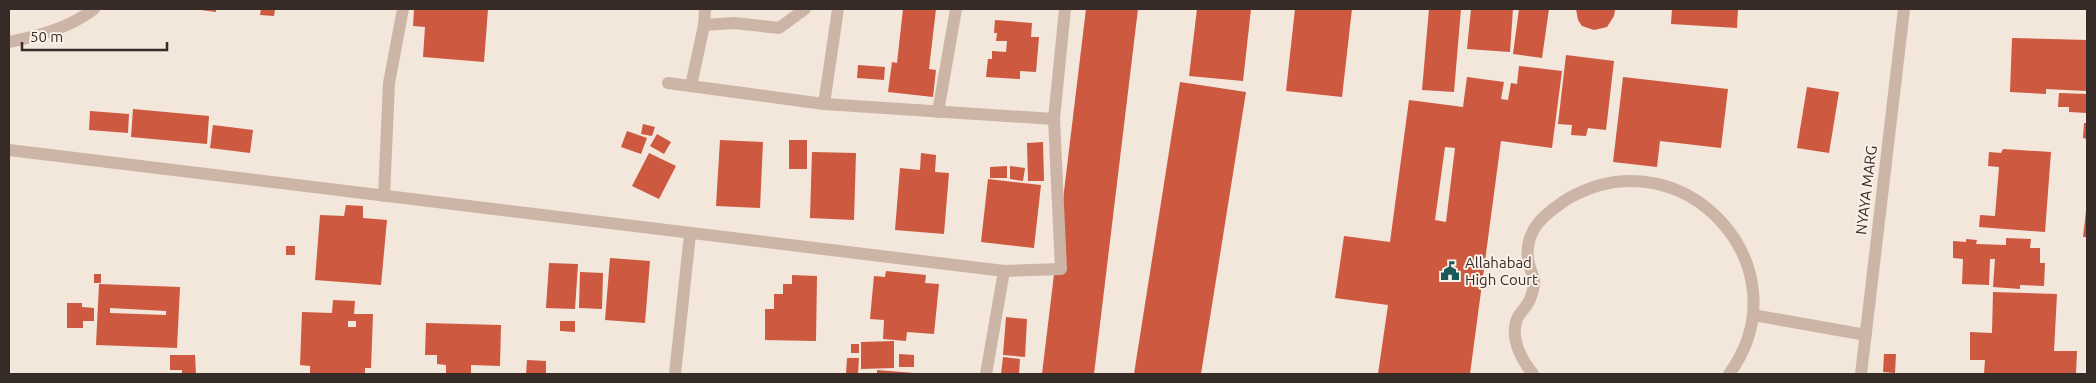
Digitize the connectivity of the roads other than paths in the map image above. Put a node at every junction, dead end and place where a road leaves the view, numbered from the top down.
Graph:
1 (94, 9) edge
2 (403, 9) edge
3 (705, 9) edge
4 (805, 9) edge
5 (838, 9) edge
6 (956, 9) edge
7 (1065, 9) edge
8 (1904, 9) edge
9 (704, 25) junction
10 (9, 42) edge
11 (668, 83) dead end
12 (691, 86) junction
13 (824, 104) junction
14 (938, 112) junction
15 (1054, 119) junction
16 (9, 150) edge
17 (384, 196) junction
18 (690, 234) junction
19 (1004, 271) junction
20 (1753, 316) junction
21 (1866, 335) junction
22 (676, 374) edge
23 (986, 374) edge
24 (1533, 374) edge
25 (1729, 374) edge
26 (1861, 374) edge

1 - 10 street
2 - 17 street
3 - 9 street
4 - 9 street
5 - 13 street
6 - 14 street
7 - 15 street
8 - 21 street, NYAYA MARG
9 - 12 street
11 - 12 street
12 - 13 street
13 - 14 street
14 - 15 street
15 - 19 street
16 - 17 street
17 - 18 street
18 - 19 street
18 - 22 street
19 - 23 street
20 - 21 street
20 - 24 street
20 - 25 street
21 - 26 street, NYAYA MARG

